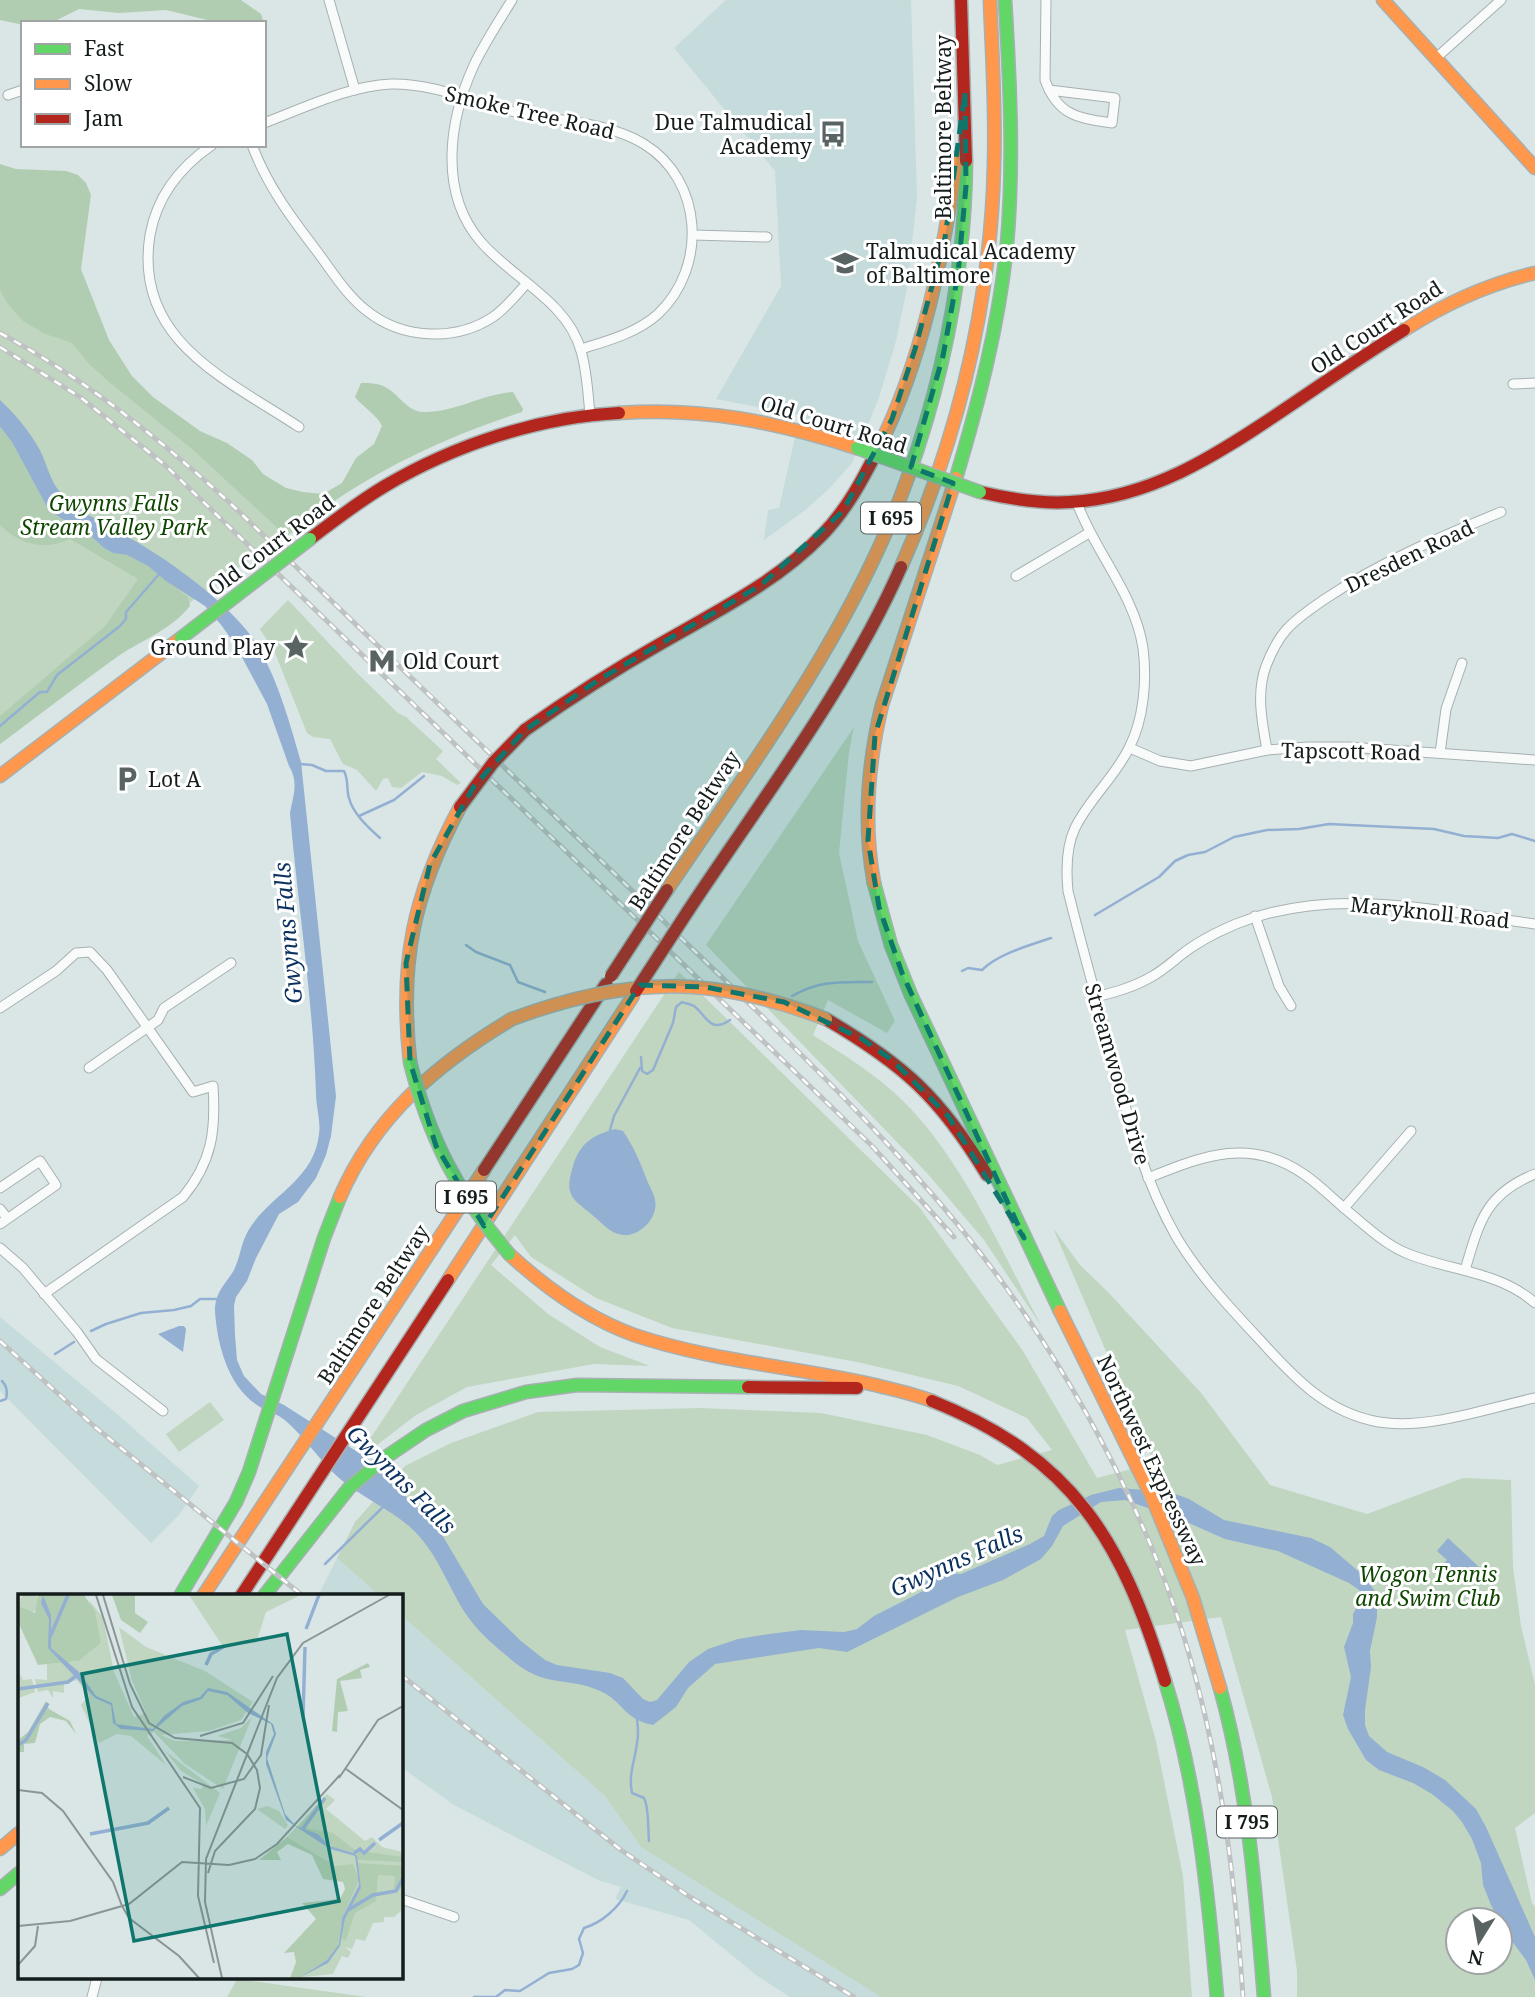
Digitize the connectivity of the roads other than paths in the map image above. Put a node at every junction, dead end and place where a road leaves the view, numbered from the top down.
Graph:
1 (329, 0) edge
2 (512, 0) edge
3 (961, 0) edge
4 (990, 0) edge
5 (1005, 0) edge
6 (1046, 0) edge
7 (1383, 0) edge
8 (1501, 0) edge
9 (1436, 58) junction
10 (355, 90) junction
11 (1049, 90) junction
12 (21, 91) edge
13 (965, 93) junction
14 (8, 95) dead end
15 (462, 97) junction
16 (266, 122) edge
17 (209, 147) edge
18 (253, 147) edge
19 (1535, 168) edge
20 (693, 235) junction
21 (767, 237) dead end
22 (1535, 273) edge
23 (527, 283) junction
24 (581, 349) junction
25 (1535, 383) edge
26 (1513, 384) dead end
27 (590, 415) junction
28 (299, 427) dead end
29 (1077, 503) junction
30 (1501, 512) dead end
31 (1089, 533) junction
32 (1016, 576) dead end
33 (1462, 663) dead end
34 (1130, 747) junction
35 (1267, 750) junction
36 (1440, 753) junction
37 (1535, 760) edge
38 (0, 776) edge
39 (1255, 916) junction
40 (1535, 923) edge
41 (231, 963) dead end
42 (1096, 997) junction
43 (1291, 1006) dead end
44 (0, 1008) edge
45 (149, 1027) junction
46 (89, 1068) dead end
47 (1411, 1131) dead end
48 (1535, 1174) edge
49 (1148, 1178) junction
50 (0, 1188) edge
51 (1344, 1208) junction
52 (0, 1209) edge
53 (3, 1221) edge
54 (1024, 1238) junction
55 (0, 1248) edge
56 (1465, 1270) junction
57 (44, 1294) junction
58 (1535, 1303) edge
59 (894, 1390) junction
60 (1535, 1398) edge
61 (163, 1411) dead end
62 (181, 1594) edge
63 (204, 1594) edge
64 (242, 1594) edge
65 (266, 1594) edge
66 (18, 1833) edge
67 (0, 1849) edge
68 (18, 1874) edge
69 (0, 1889) edge
70 (402, 1899) edge
71 (454, 1917) dead end
72 (96, 1980) edge
73 (92, 1997) edge
74 (1217, 1997) edge
75 (1264, 1997) edge

1 - 10 street
2 - 15 street
3 - 13 main road, Baltimore Beltway / I 695
4 - 64 main road, I 695, bridge
5 - 54 main road
6 - 11 street
7 - 9 main road
8 - 9 street
9 - 19 main road
10 - 15 street, Smoke Tree Road
10 - 16 street, Smoke Tree Road
11 - 11 street
12 - 14 street
13 - 59 main road, bridge
13 - 63 main road, Baltimore Beltway / I 695, bridge
15 - 20 street, Smoke Tree Road
15 - 23 street
17 - 28 street
18 - 23 street
20 - 21 street
20 - 24 street, Smoke Tree Road
22 - 29 main road, Old Court Road
23 - 24 street
24 - 27 street
25 - 26 street
27 - 29 main road, Old Court Road, bridge
27 - 38 main road, Old Court Road, bridge
29 - 31 street, Streamwood Drive
30 - 35 street, Dresden Road
31 - 32 street
31 - 34 street, Streamwood Drive
33 - 36 street
34 - 35 street, Tapscott Road
34 - 42 street, Streamwood Drive
35 - 36 street, Tapscott Road
36 - 37 street, Tapscott Road
39 - 40 street, Maryknoll Road
39 - 42 street, Maryknoll Road
39 - 43 street
41 - 45 street
42 - 49 street, Streamwood Drive
44 - 45 street
45 - 46 street
45 - 57 street
47 - 51 street
48 - 56 street
49 - 51 street
49 - 60 street, Streamwood Drive
50 - 53 street
51 - 56 street
52 - 53 street
54 - 62 main road, bridge
54 - 75 main road, Northwest Expressway / I 795
55 - 57 street
56 - 58 street
57 - 61 street
59 - 65 main road
59 - 74 main road, I 795
66 - 67 main road
68 - 69 main road
70 - 71 street
72 - 73 street

